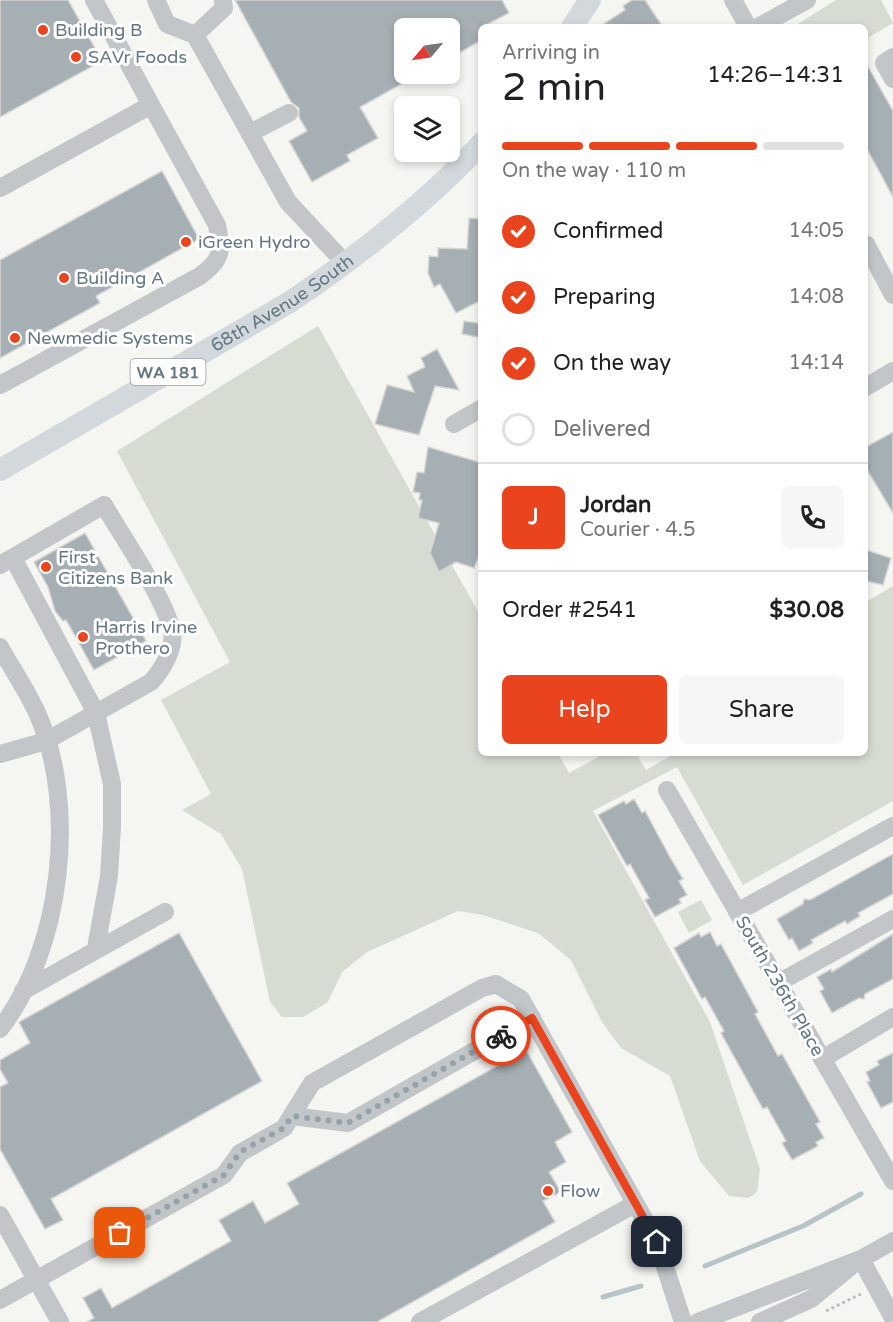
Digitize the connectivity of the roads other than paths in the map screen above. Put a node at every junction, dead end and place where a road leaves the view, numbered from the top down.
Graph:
1 (94, 0) edge
2 (156, 0) edge
3 (223, 0) edge
4 (733, 0) edge
5 (588, 1) edge
6 (796, 3) edge
7 (574, 24) edge
8 (745, 24) edge
9 (750, 24) edge
10 (195, 35) junction
11 (888, 60) edge
12 (893, 79) edge
13 (151, 105) junction
14 (288, 113) dead end
15 (250, 134) junction
16 (478, 147) edge
17 (0, 189) edge
18 (868, 248) edge
19 (345, 263) junction
20 (893, 295) edge
21 (893, 371) edge
22 (0, 385) edge
23 (868, 386) edge
24 (478, 410) edge
25 (454, 424) dead end
26 (0, 470) edge
27 (7, 561) edge
28 (0, 647) edge
29 (96, 712) junction
30 (46, 741) junction
31 (0, 754) edge
32 (667, 790) dead end
33 (893, 826) edge
34 (165, 912) dead end
35 (737, 912) junction
36 (893, 919) edge
37 (96, 948) junction
38 (778, 983) junction
39 (21, 992) junction
40 (893, 1017) edge
41 (532, 1018) junction
42 (0, 1029) edge
43 (822, 1059) junction
44 (292, 1116) junction
45 (893, 1181) edge
46 (635, 1204) junction
47 (0, 1215) edge
48 (893, 1241) edge
49 (861, 1259) junction
50 (36, 1280) junction
51 (0, 1300) edge
52 (893, 1318) edge
53 (60, 1322) edge
54 (420, 1322) edge
55 (683, 1322) edge
56 (698, 1322) edge
57 (760, 1322) edge

1 - 13 street
2 - 10 street
3 - 10 street
4 - 8 street
5 - 7 main road
6 - 9 street
10 - 15 street
11 - 12 street
13 - 17 street
13 - 22 street
14 - 15 street
15 - 19 street
16 - 19 main road, 68th Avenue South / WA 181
18 - 20 street
19 - 26 main road, 68th Avenue South / WA 181
21 - 23 street
24 - 25 street
27 - 29 street
27 - 29 street
28 - 30 street
29 - 30 street
29 - 37 street
30 - 31 street
30 - 39 street
32 - 35 street, South 236th Place
33 - 35 street
34 - 37 street
35 - 38 street, South 236th Place
36 - 38 street
37 - 39 street
38 - 43 street, South 236th Place
39 - 42 street
40 - 43 street
41 - 44 street
41 - 44 street
41 - 46 street
43 - 45 street, South 236th Place
44 - 50 street
46 - 54 street
46 - 55 street
47 - 50 street
48 - 49 street
49 - 52 street
49 - 56 street
49 - 57 street
50 - 51 street
50 - 53 street

